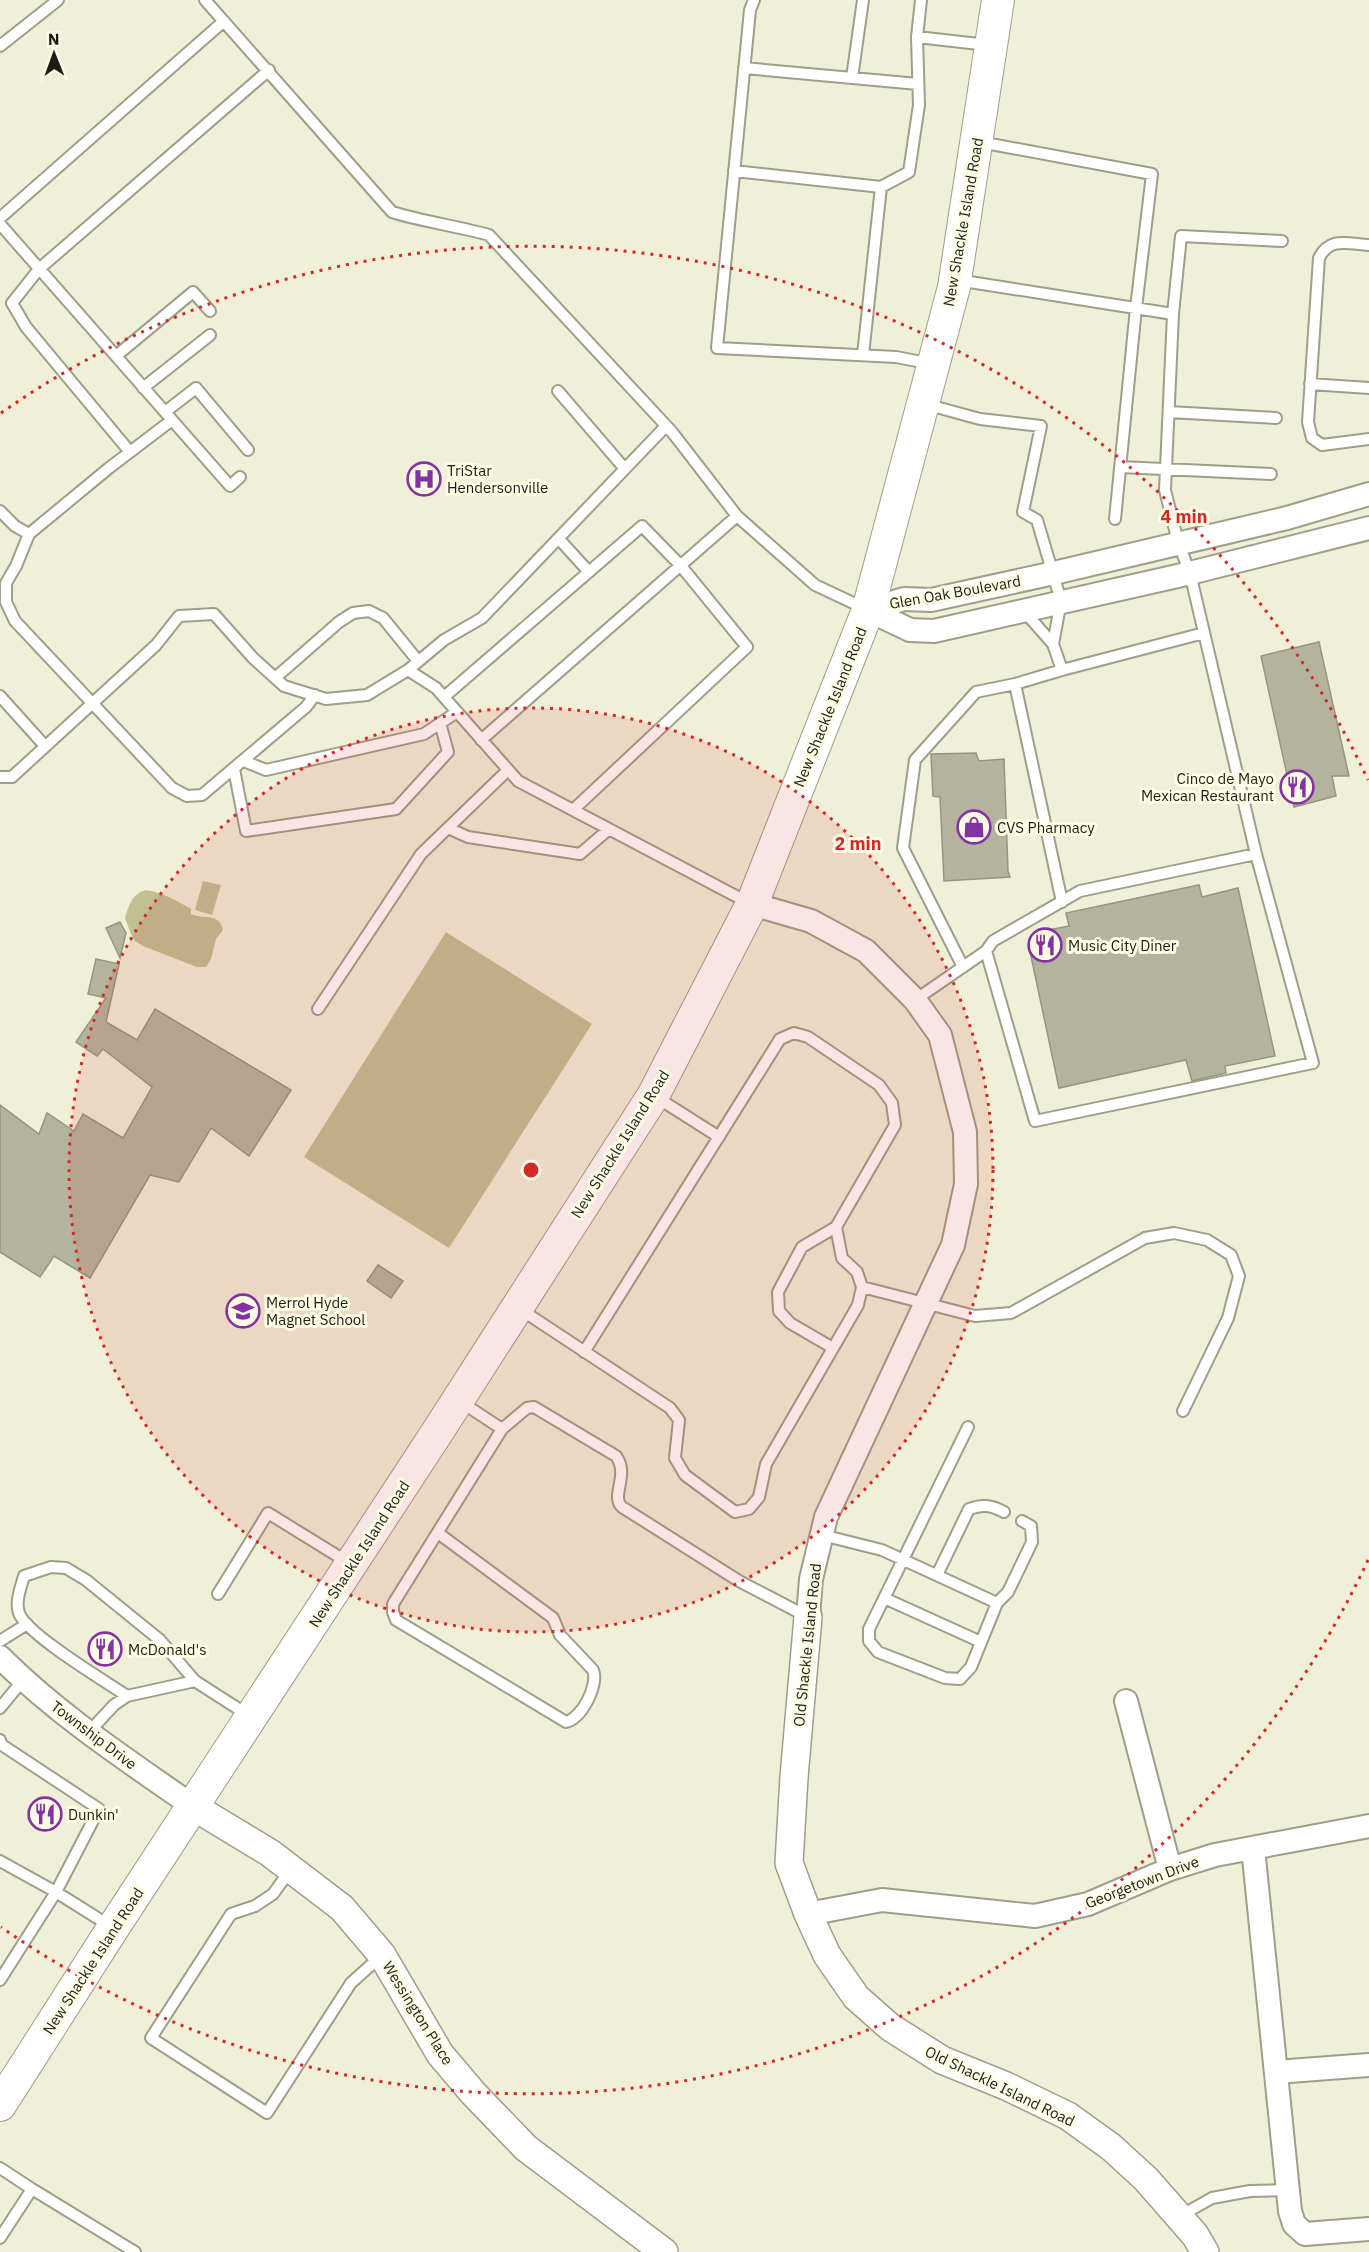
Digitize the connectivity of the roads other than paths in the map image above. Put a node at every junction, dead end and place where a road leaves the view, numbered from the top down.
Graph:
1 (58, 0) edge
2 (206, 0) edge
3 (754, 0) edge
4 (863, 0) edge
5 (921, 0) edge
6 (998, 0) edge
7 (224, 21) junction
8 (917, 37) junction
9 (991, 45) junction
10 (0, 46) edge
11 (744, 68) junction
12 (269, 70) junction
13 (852, 78) junction
14 (918, 84) junction
15 (976, 141) junction
16 (734, 171) junction
17 (881, 187) junction
18 (0, 218) edge
19 (0, 224) edge
20 (1282, 241) dead end
21 (1369, 245) edge
22 (39, 269) junction
23 (956, 279) junction
24 (1136, 308) junction
25 (210, 311) dead end
26 (1173, 314) junction
27 (210, 334) dead end
28 (864, 355) junction
29 (116, 356) junction
30 (934, 365) junction
31 (1310, 384) junction
32 (143, 388) junction
33 (1369, 388) edge
34 (558, 391) dead end
35 (924, 404) junction
36 (1168, 412) junction
37 (168, 416) junction
38 (1276, 418) dead end
39 (666, 426) junction
40 (1369, 439) edge
41 (248, 450) dead end
42 (130, 452) junction
43 (1120, 467) junction
44 (625, 469) junction
45 (1166, 469) junction
46 (1271, 474) dead end
47 (240, 477) dead end
48 (1369, 494) edge
49 (0, 511) edge
50 (737, 516) junction
51 (1115, 519) dead end
52 (1369, 528) edge
53 (29, 534) junction
54 (559, 539) junction
55 (1178, 542) junction
56 (681, 566) junction
57 (589, 572) junction
58 (1054, 573) junction
59 (1190, 573) junction
60 (1061, 600) junction
61 (1023, 609) junction
62 (868, 610) junction
63 (1204, 633) junction
64 (1053, 644) junction
65 (418, 661) junction
66 (408, 670) junction
67 (1062, 670) junction
68 (275, 678) junction
69 (1015, 684) junction
70 (315, 695) junction
71 (0, 696) edge
72 (444, 697) junction
73 (93, 702) junction
74 (457, 712) junction
75 (440, 723) junction
76 (481, 740) junction
77 (45, 746) junction
78 (244, 761) junction
79 (234, 770) junction
80 (508, 770) junction
81 (0, 777) edge
82 (573, 810) junction
83 (448, 828) junction
84 (609, 829) junction
85 (1256, 854) junction
86 (1062, 902) junction
87 (752, 904) junction
88 (987, 951) junction
89 (963, 967) junction
90 (915, 1000) junction
91 (318, 1009) dead end
92 (653, 1096) junction
93 (719, 1137) junction
94 (836, 1227) junction
95 (862, 1287) junction
96 (927, 1303) junction
97 (518, 1308) junction
98 (833, 1348) junction
99 (584, 1352) junction
100 (458, 1401) junction
101 (1183, 1411) dead end
102 (968, 1427) dead end
103 (502, 1429) junction
104 (1004, 1512) dead end
105 (1022, 1521) dead end
106 (438, 1533) junction
107 (822, 1535) junction
108 (902, 1559) junction
109 (352, 1564) junction
110 (937, 1575) junction
111 (218, 1594) dead end
112 (884, 1598) junction
113 (997, 1603) junction
114 (808, 1617) junction
115 (27, 1624) junction
116 (0, 1641) edge
117 (981, 1642) junction
118 (0, 1657) edge
119 (23, 1680) junction
120 (195, 1681) junction
121 (127, 1696) junction
122 (1126, 1701) dead end
123 (0, 1708) edge
124 (252, 1718) junction
125 (87, 1733) junction
126 (0, 1740) edge
127 (194, 1807) junction
128 (1369, 1826) edge
129 (1253, 1848) junction
130 (0, 1861) edge
131 (291, 1869) junction
132 (1170, 1869) junction
133 (56, 1892) junction
134 (808, 1914) junction
135 (113, 1928) junction
136 (382, 1955) junction
137 (0, 1980) edge
138 (1369, 2066) edge
139 (1276, 2072) junction
140 (0, 2105) edge
141 (0, 2168) edge
142 (32, 2189) junction
143 (1288, 2190) junction
144 (1179, 2217) junction
145 (1369, 2229) edge
146 (0, 2238) edge
147 (135, 2252) edge
148 (664, 2252) edge
149 (1205, 2252) edge

1 - 10 lane
2 - 7 lane
3 - 11 lane
4 - 13 lane
5 - 8 lane
6 - 9 main road, New Shackle Island Road
7 - 12 lane
7 - 18 lane
8 - 9 lane
8 - 14 lane
9 - 15 main road, New Shackle Island Road
11 - 13 lane
11 - 16 lane
12 - 22 lane
12 - 39 lane
13 - 14 lane
14 - 17 lane
15 - 23 main road, New Shackle Island Road
15 - 24 lane
16 - 17 lane
16 - 28 lane
17 - 28 lane
19 - 22 lane
20 - 26 lane
21 - 31 lane
22 - 29 lane
22 - 42 lane
23 - 24 lane
23 - 30 main road, New Shackle Island Road
24 - 26 lane
24 - 43 lane
25 - 29 lane
26 - 36 lane
27 - 32 lane
28 - 30 lane
29 - 32 lane
30 - 35 main road, New Shackle Island Road
31 - 33 lane
31 - 40 lane
32 - 37 lane
34 - 44 lane
35 - 58 lane
35 - 62 main road, New Shackle Island Road
36 - 38 lane
36 - 45 lane
37 - 41 lane
37 - 42 lane
37 - 47 lane
39 - 44 lane
39 - 50 lane
42 - 53 lane
43 - 45 lane
43 - 51 lane
44 - 54 lane
45 - 46 lane
45 - 55 lane
48 - 55 street, Glen Oak Boulevard
49 - 53 lane
50 - 56 lane
50 - 62 lane
52 - 59 street, Glen Oak Boulevard
53 - 73 lane
54 - 57 lane
54 - 65 lane
55 - 58 street, Glen Oak Boulevard
55 - 59 lane
56 - 57 lane
56 - 76 lane
56 - 82 lane
57 - 72 lane
58 - 60 lane
58 - 62 street, Glen Oak Boulevard
59 - 60 street, Glen Oak Boulevard
59 - 63 lane
60 - 61 street, Glen Oak Boulevard
60 - 64 lane
61 - 62 street, Glen Oak Boulevard
61 - 64 lane
62 - 87 main road, New Shackle Island Road
63 - 67 lane
63 - 85 lane
64 - 67 lane
65 - 66 lane
65 - 68 lane
66 - 70 lane
66 - 72 lane
67 - 69 lane
68 - 70 lane
68 - 73 lane
69 - 86 lane
69 - 89 lane
70 - 78 lane
71 - 77 lane
72 - 74 lane
73 - 77 lane
73 - 79 lane
74 - 75 lane
74 - 76 lane
75 - 78 lane
75 - 79 lane
76 - 80 lane
77 - 81 lane
78 - 79 lane
80 - 82 lane
80 - 83 lane
82 - 84 lane
83 - 84 lane
83 - 91 lane
84 - 87 lane
85 - 86 lane
85 - 88 lane
86 - 88 lane
87 - 90 street, Old Shackle Island Road
87 - 92 main road, New Shackle Island Road
88 - 89 lane
89 - 90 lane
90 - 96 street, Old Shackle Island Road
92 - 93 lane
92 - 97 main road, New Shackle Island Road
93 - 94 lane
93 - 99 lane
94 - 95 lane
94 - 98 lane
95 - 96 lane
95 - 98 lane
96 - 101 lane
96 - 107 street, Old Shackle Island Road
97 - 99 lane
97 - 100 main road, New Shackle Island Road
98 - 99 lane
100 - 103 lane
100 - 109 main road, New Shackle Island Road
102 - 108 lane
103 - 106 lane
103 - 114 lane
104 - 110 lane
105 - 113 lane
106 - 106 lane
107 - 108 lane
107 - 114 street, Old Shackle Island Road
108 - 110 lane
108 - 112 lane
109 - 111 lane
109 - 124 main road, New Shackle Island Road
110 - 113 lane
112 - 117 lane
112 - 117 lane
113 - 117 lane
114 - 134 street, Old Shackle Island Road
115 - 116 lane
115 - 120 lane
115 - 121 lane
118 - 119 street, Township Drive
119 - 123 lane
119 - 125 street, Township Drive
120 - 121 lane
120 - 124 lane
121 - 125 lane
122 - 132 street
124 - 127 main road, New Shackle Island Road
125 - 127 street, Township Drive
126 - 133 lane
127 - 131 street, Wessington Place
127 - 135 main road, New Shackle Island Road
128 - 129 street, Georgetown Drive
129 - 132 street, Georgetown Drive
129 - 139 street
130 - 133 lane
131 - 136 street, Wessington Place
131 - 136 lane
132 - 134 street, Georgetown Drive
133 - 135 lane
133 - 137 lane
134 - 144 street, Old Shackle Island Road
135 - 140 main road, New Shackle Island Road
136 - 148 street, Wessington Place
138 - 139 street
139 - 143 street
141 - 142 lane
142 - 146 lane
142 - 147 lane
143 - 144 lane
143 - 145 street
144 - 149 street, Old Shackle Island Road

